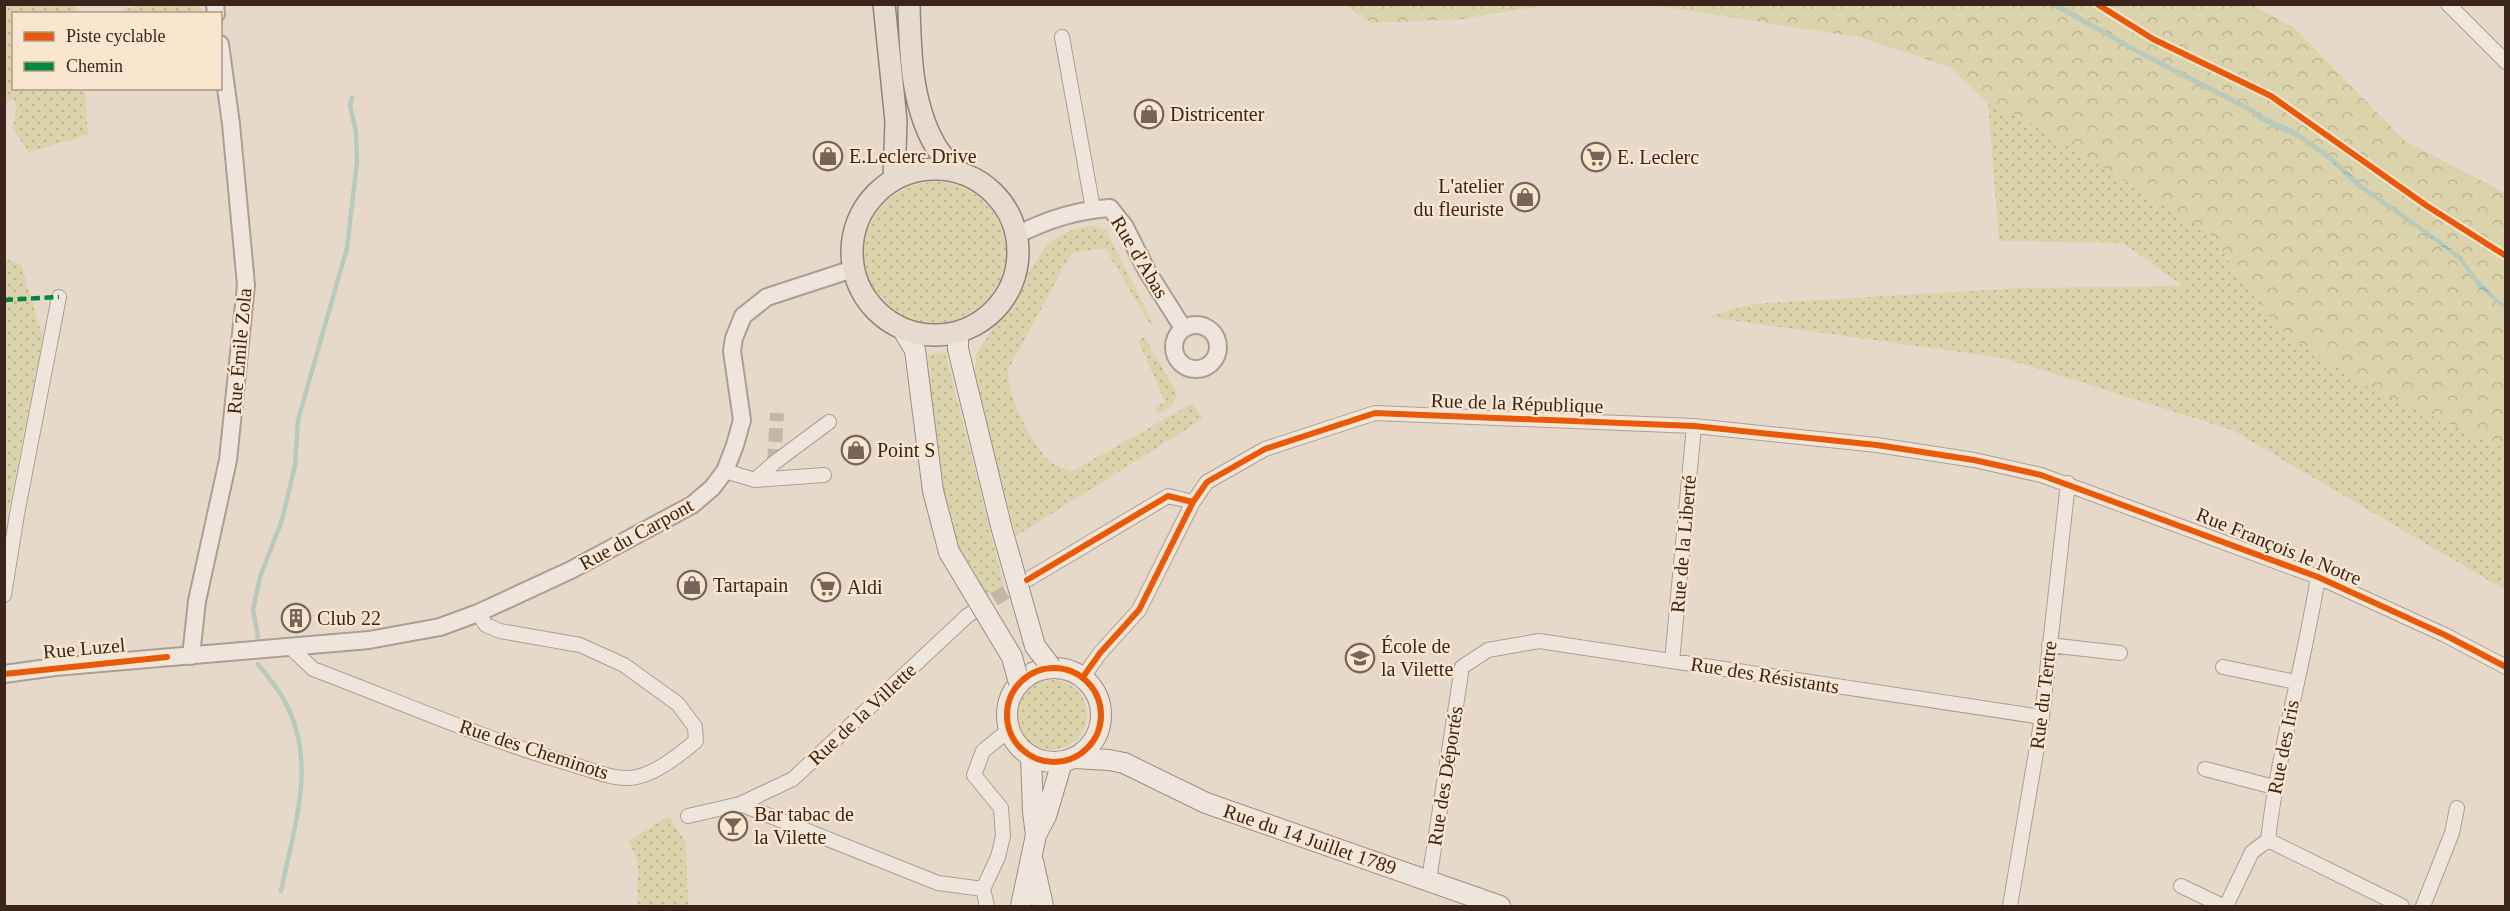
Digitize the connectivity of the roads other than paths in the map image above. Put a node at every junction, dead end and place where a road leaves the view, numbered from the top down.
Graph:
1 (884, 4) edge
2 (909, 4) edge
3 (2448, 4) edge
4 (1062, 38) dead end
5 (222, 59) edge
6 (2505, 62) edge
7 (955, 171) junction
8 (894, 179) junction
9 (1093, 209) junction
10 (1017, 235) junction
11 (853, 268) junction
12 (59, 297) dead end
13 (1183, 328) dead end
14 (903, 330) junction
15 (958, 333) junction
16 (829, 422) dead end
17 (1694, 426) junction
18 (724, 471) junction
19 (824, 475) dead end
20 (755, 480) junction
21 (2068, 483) junction
22 (1193, 502) junction
23 (2318, 577) junction
24 (1027, 580) tunnel mouth
25 (4, 595) edge
26 (976, 610) tunnel mouth
27 (477, 613) junction
28 (2049, 645) junction
29 (290, 647) junction
30 (266, 648) joint
31 (1488, 650) joint
32 (2120, 653) dead end
33 (191, 656) junction
34 (1672, 661) junction
35 (2223, 667) dead end
36 (2505, 667) edge
37 (1051, 668) junction
38 (4, 674) edge
39 (1083, 677) junction
40 (2296, 682) junction
41 (1019, 683) junction
42 (2042, 717) junction
43 (1100, 727) junction
44 (1009, 730) junction
45 (1031, 757) junction
46 (1069, 760) junction
47 (1124, 763) junction
48 (2205, 769) dead end
49 (2274, 787) junction
50 (740, 804) junction
51 (2457, 808) dead end
52 (688, 816) dead end
53 (1036, 835) junction
54 (2268, 840) junction
55 (1032, 855) junction
56 (1429, 880) junction
57 (2181, 886) dead end
58 (983, 889) junction
59 (987, 906) edge
60 (1021, 906) edge
61 (1043, 906) edge
62 (1500, 906) edge
63 (2010, 906) edge
64 (2225, 906) edge
65 (2402, 906) edge
66 (2422, 906) edge

1 - 8 main road
2 - 7 main road
3 - 6 street
4 - 9 street
5 - 33 street, Rue Émile Zola
7 - 8 main road
7 - 10 main road
8 - 11 main road
9 - 10 street, Rue d'Abas
9 - 13 street, Rue d'Abas
10 - 15 main road
11 - 14 main road
11 - 18 street, Rue du Carpont
12 - 25 street
14 - 15 main road
14 - 41 main road, bridge
15 - 37 main road, bridge
16 - 20 street
17 - 21 street, Rue de la République
17 - 22 street, Rue de la République
17 - 34 street, Rue de la Liberté
18 - 20 street
18 - 27 street, Rue du Carpont
19 - 20 street
21 - 23 street, Rue François le Notre
21 - 28 street, Rue du Tertre
22 - 24 street
22 - 39 street, Rue de la République
23 - 36 street, Rue François le Notre
23 - 40 street, Rue des Iris
26 - 50 street, Rue de la Villette
27 - 29 street, Rue du Carpont
27 - 29 street, Rue des Cheminots
28 - 32 street
28 - 42 street, Rue du Tertre
29 - 30 street, Rue du Carpont
30 - 33 street, Rue Luzel
31 - 34 street, Rue des Résistants
31 - 56 street, Rue des Déportés
33 - 38 street, Rue Luzel
34 - 42 street, Rue des Résistants
35 - 40 street
37 - 39 main road
37 - 41 main road
39 - 43 main road
40 - 49 street, Rue des Iris
41 - 44 main road
42 - 63 street, Rue du Tertre
43 - 46 main road
43 - 47 main road
44 - 45 main road
44 - 58 street
45 - 46 main road
45 - 53 main road
46 - 47 main road, Rue du 14 Juillet 1789
46 - 53 main road
47 - 56 main road, Rue du 14 Juillet 1789
48 - 49 street
49 - 54 street, Rue des Iris
50 - 52 street, Rue de la Villette
50 - 58 street
51 - 66 street
53 - 55 main road
54 - 64 street
54 - 65 street
55 - 60 main road
55 - 61 main road
56 - 62 main road, Rue du 14 Juillet 1789
57 - 64 street
58 - 59 street

